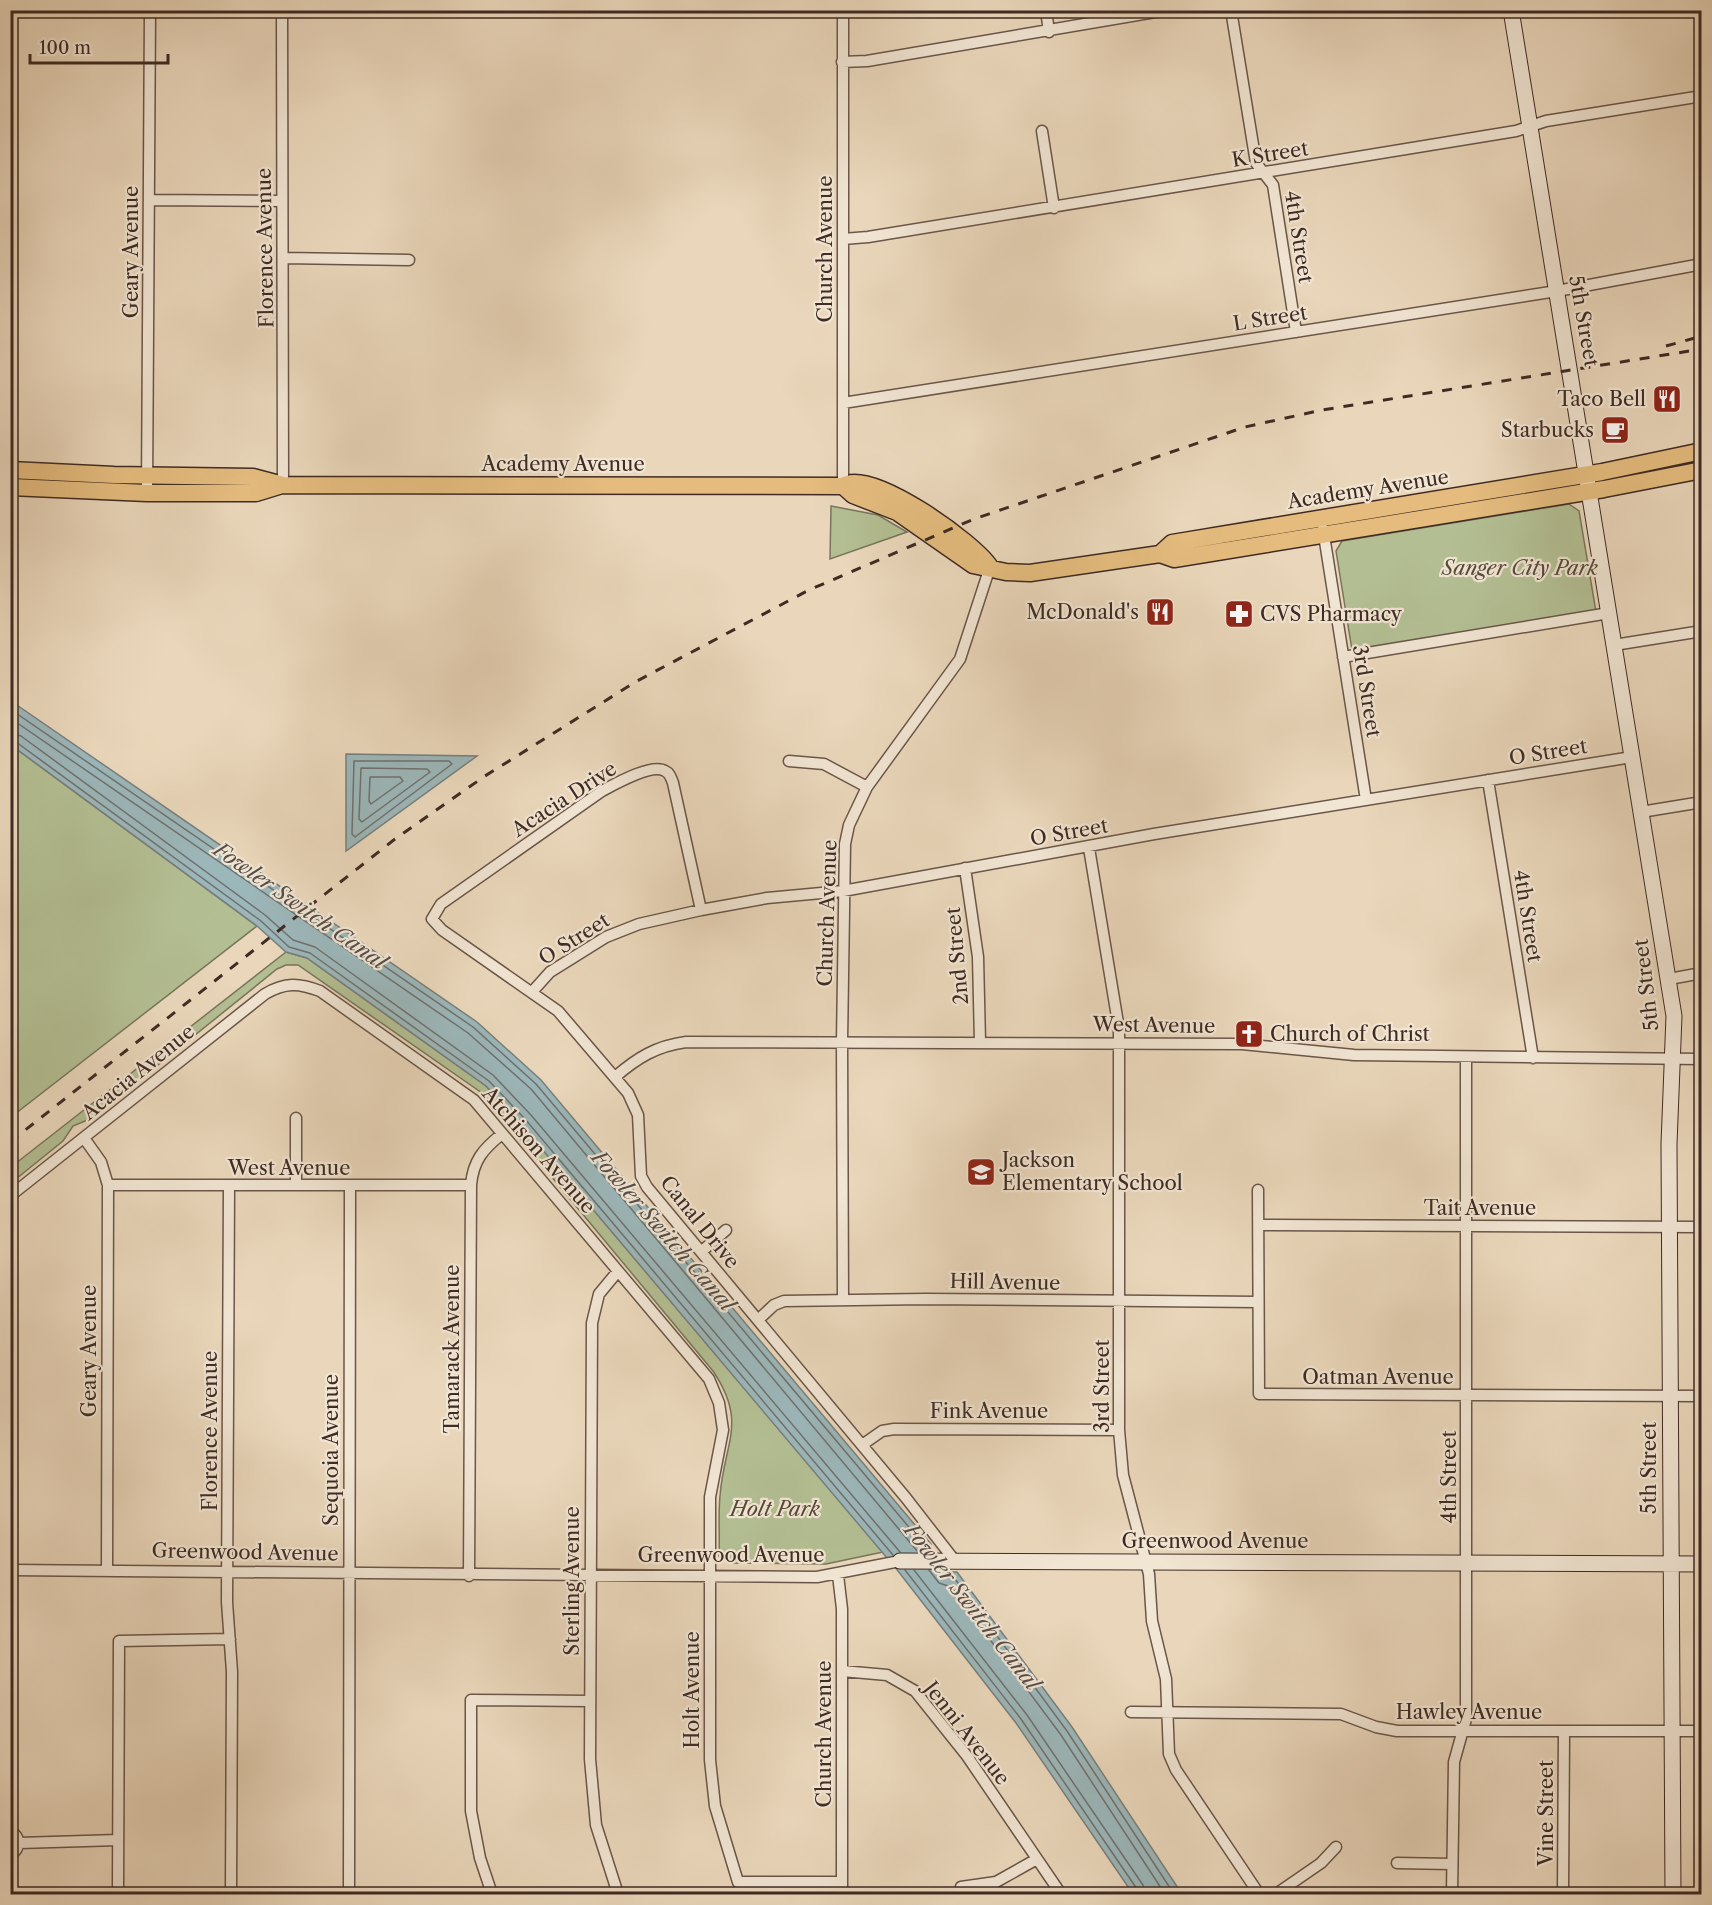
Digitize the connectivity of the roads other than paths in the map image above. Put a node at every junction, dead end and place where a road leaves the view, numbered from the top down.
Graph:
1 (150, 10) edge
2 (282, 10) edge
3 (843, 10) edge
4 (1046, 10) edge
5 (1167, 10) edge
6 (1231, 10) edge
7 (1511, 10) edge
8 (1049, 32) junction
9 (842, 62) junction
10 (1701, 96) edge
11 (1531, 127) junction
12 (1042, 130) dead end
13 (1265, 173) junction
14 (150, 200) junction
15 (281, 201) junction
16 (1054, 208) junction
17 (843, 239) junction
18 (284, 258) junction
19 (409, 260) dead end
20 (1701, 264) edge
21 (1557, 291) junction
22 (1296, 332) junction
23 (843, 403) junction
24 (1701, 451) edge
25 (10, 470) edge
26 (1701, 470) edge
27 (1587, 474) junction
28 (147, 475) junction
29 (283, 485) junction
30 (843, 486) junction
31 (10, 487) edge
32 (1492, 490) junction
33 (1590, 491) junction
34 (147, 493) junction
35 (1443, 515) junction
36 (1322, 526) junction
37 (990, 567) junction
38 (1609, 613) junction
39 (1701, 631) edge
40 (1614, 645) junction
41 (1343, 657) junction
42 (1632, 757) junction
43 (789, 761) dead end
44 (1488, 780) junction
45 (867, 787) junction
46 (1366, 800) junction
47 (1701, 802) edge
48 (1641, 812) junction
49 (1089, 848) junction
50 (965, 868) junction
51 (843, 891) junction
52 (700, 910) junction
53 (432, 919) joint
54 (1701, 973) edge
55 (1669, 979) junction
56 (292, 984) joint
57 (532, 992) junction
58 (842, 1042) junction
59 (980, 1042) junction
60 (1119, 1042) junction
61 (1466, 1057) junction
62 (1533, 1058) junction
63 (1671, 1059) junction
64 (1701, 1059) edge
65 (615, 1077) junction
66 (296, 1118) dead end
67 (502, 1134) junction
68 (84, 1138) junction
69 (108, 1185) junction
70 (297, 1185) junction
71 (471, 1185) junction
72 (229, 1186) junction
73 (350, 1186) junction
74 (1258, 1190) dead end
75 (10, 1196) edge
76 (1259, 1225) junction
77 (1467, 1226) junction
78 (1670, 1227) junction
79 (1701, 1227) edge
80 (726, 1230) dead end
81 (701, 1252) junction
82 (618, 1271) junction
83 (843, 1300) junction
84 (1119, 1302) junction
85 (1258, 1302) junction
86 (758, 1320) junction
87 (716, 1391) joint
88 (1467, 1396) junction
89 (1670, 1396) junction
90 (1701, 1396) edge
91 (1119, 1430) junction
92 (862, 1444) junction
93 (900, 1561) joint
94 (955, 1561) junction
95 (1146, 1562) junction
96 (1670, 1563) junction
97 (1467, 1564) junction
98 (1701, 1564) edge
99 (10, 1570) edge
100 (107, 1571) junction
101 (227, 1572) junction
102 (349, 1575) junction
103 (838, 1575) junction
104 (469, 1576) junction
105 (590, 1576) junction
106 (710, 1577) junction
107 (230, 1639) junction
108 (842, 1671) junction
109 (590, 1701) junction
110 (1131, 1712) dead end
111 (1168, 1713) junction
112 (1464, 1730) junction
113 (1564, 1731) junction
114 (1672, 1731) junction
115 (1701, 1731) edge
116 (10, 1831) edge
117 (118, 1840) junction
118 (19, 1843) junction
119 (1336, 1847) dead end
120 (10, 1856) edge
121 (1037, 1859) junction
122 (1397, 1863) dead end
123 (1452, 1864) junction
124 (842, 1882) junction
125 (961, 1887) dead end
126 (118, 1894) edge
127 (209, 1894) edge
128 (349, 1894) edge
129 (492, 1894) edge
130 (618, 1894) edge
131 (842, 1894) edge
132 (1061, 1894) edge
133 (1258, 1894) edge
134 (1276, 1894) edge
135 (1452, 1894) edge
136 (1563, 1894) edge
137 (1673, 1894) edge

1 - 14 street, Geary Avenue
2 - 15 street, Florence Avenue
3 - 9 street, Church Avenue
4 - 8 street
5 - 8 street
6 - 13 street, 4th Street
7 - 11 street, 5th Street
8 - 9 street
9 - 17 street, Church Avenue
10 - 11 street, K Street
11 - 13 street, K Street
11 - 21 street, 5th Street
12 - 16 street
13 - 16 street, K Street
13 - 22 street, 4th Street
14 - 15 street
14 - 28 street, Geary Avenue
15 - 18 street, Florence Avenue
16 - 17 street, K Street
17 - 23 street, Church Avenue
18 - 19 street
18 - 29 street, Florence Avenue
20 - 21 street, L Street
21 - 22 street, L Street
21 - 27 street, 5th Street
22 - 23 street, L Street
23 - 30 street, Church Avenue
24 - 27 main road, Academy Avenue
25 - 28 main road, Academy Avenue
26 - 33 main road, Academy Avenue
27 - 32 main road, Academy Avenue
27 - 33 street, 5th Street
28 - 29 main road, Academy Avenue
28 - 34 street, Geary Avenue
29 - 30 main road, Academy Avenue
29 - 34 main road, Academy Avenue
30 - 37 main road, Academy Avenue
31 - 34 main road, Academy Avenue
32 - 35 main road
32 - 36 main road, Academy Avenue
33 - 35 main road, Academy Avenue
33 - 38 street, 5th Street
35 - 36 main road, Academy Avenue
36 - 37 main road, Academy Avenue
36 - 41 street, 3rd Street
37 - 45 street, Church Avenue
38 - 40 street, 5th Street
38 - 41 street
39 - 40 street
40 - 42 street, 5th Street
41 - 46 street, 3rd Street
42 - 44 street, O Street
42 - 48 street, 5th Street
43 - 45 street
44 - 46 street, O Street
44 - 62 street, 4th Street
45 - 51 street, Church Avenue
46 - 49 street, O Street
47 - 48 street
48 - 55 street, 5th Street
49 - 50 street, O Street
49 - 60 street, 3rd Street
50 - 51 street, O Street
50 - 59 street, 2nd Street
51 - 52 street, O Street
51 - 58 street, Church Avenue
52 - 53 street, Acacia Drive
52 - 57 street, O Street
53 - 57 street, Canal Drive
54 - 55 street
55 - 63 street, 5th Street
56 - 67 street, Atchison Avenue
56 - 68 street, Acacia Avenue
57 - 65 street, Canal Drive
58 - 59 street, West Avenue
58 - 65 street, West Avenue
58 - 83 street, Church Avenue
59 - 60 street, West Avenue
60 - 61 street, West Avenue
60 - 84 street, 3rd Street
61 - 62 street, West Avenue
61 - 77 street, 4th Street
62 - 63 street, West Avenue
63 - 64 street, West Avenue
63 - 78 street, 5th Street
65 - 81 street, Canal Drive
66 - 70 street
67 - 71 street, Tamarack Avenue
67 - 82 street, Atchison Avenue
68 - 69 street, Geary Avenue
68 - 75 street, Acacia Avenue
69 - 72 street, West Avenue
69 - 100 street, Geary Avenue
70 - 72 street, West Avenue
70 - 73 street, West Avenue
71 - 73 street, West Avenue
71 - 104 street, Tamarack Avenue
72 - 101 street, Florence Avenue
73 - 102 street, Sequoia Avenue
74 - 76 street, Oatman Avenue
76 - 77 street, Tait Avenue
76 - 85 street, Oatman Avenue
77 - 78 street, Tait Avenue
77 - 88 street, 4th Street
78 - 79 street, Tait Avenue
78 - 89 street, 5th Street
80 - 81 street
81 - 86 street, Canal Drive
82 - 87 street, Atchison Avenue
82 - 105 street, Sterling Avenue
83 - 84 street, Hill Avenue
83 - 86 street, Hill Avenue
84 - 85 street, Hill Avenue
84 - 91 street, 3rd Street
85 - 88 street, Oatman Avenue
86 - 92 street, Canal Drive
87 - 106 street, Holt Avenue
88 - 89 street, Oatman Avenue
88 - 97 street, 4th Street
89 - 90 street, Oatman Avenue
89 - 96 street, 5th Street
91 - 92 street, Fink Avenue
91 - 95 street, 3rd Street
92 - 94 street, Canal Drive
93 - 94 street, Greenwood Avenue
93 - 103 street, Greenwood Avenue
94 - 95 street, Greenwood Avenue
95 - 97 street, Greenwood Avenue
95 - 111 street, 3rd Street
96 - 97 street, Greenwood Avenue
96 - 98 street, Greenwood Avenue
96 - 114 street, 5th Street
97 - 112 street, 4th Street
99 - 100 street, Greenwood Avenue
100 - 101 street, Greenwood Avenue
101 - 102 street, Greenwood Avenue
101 - 107 street, Florence Avenue
102 - 104 street, Greenwood Avenue
102 - 128 street, Sequoia Avenue
103 - 106 street, Greenwood Avenue
103 - 108 street, Church Avenue
104 - 105 street, Greenwood Avenue
105 - 106 street, Greenwood Avenue
105 - 109 street, Sterling Avenue
106 - 124 street, Holt Avenue
107 - 117 street
107 - 127 street, Florence Avenue
108 - 121 street, Jenni Avenue
108 - 124 street, Church Avenue
109 - 129 street
109 - 130 street, Sterling Avenue
110 - 111 street, Hawley Avenue
111 - 112 street, Hawley Avenue
111 - 133 street, 3rd Street
112 - 113 street, Hawley Avenue
112 - 123 street, 4th Street
113 - 114 street, Hawley Avenue
113 - 136 street, Vine Street
114 - 115 street, Hawley Avenue
114 - 137 street, 5th Street
116 - 118 street
117 - 118 street
117 - 126 street
118 - 120 street
119 - 134 street
121 - 125 street
121 - 132 street, Jenni Avenue
122 - 123 street
123 - 135 street, 4th Street
124 - 131 street, Church Avenue

